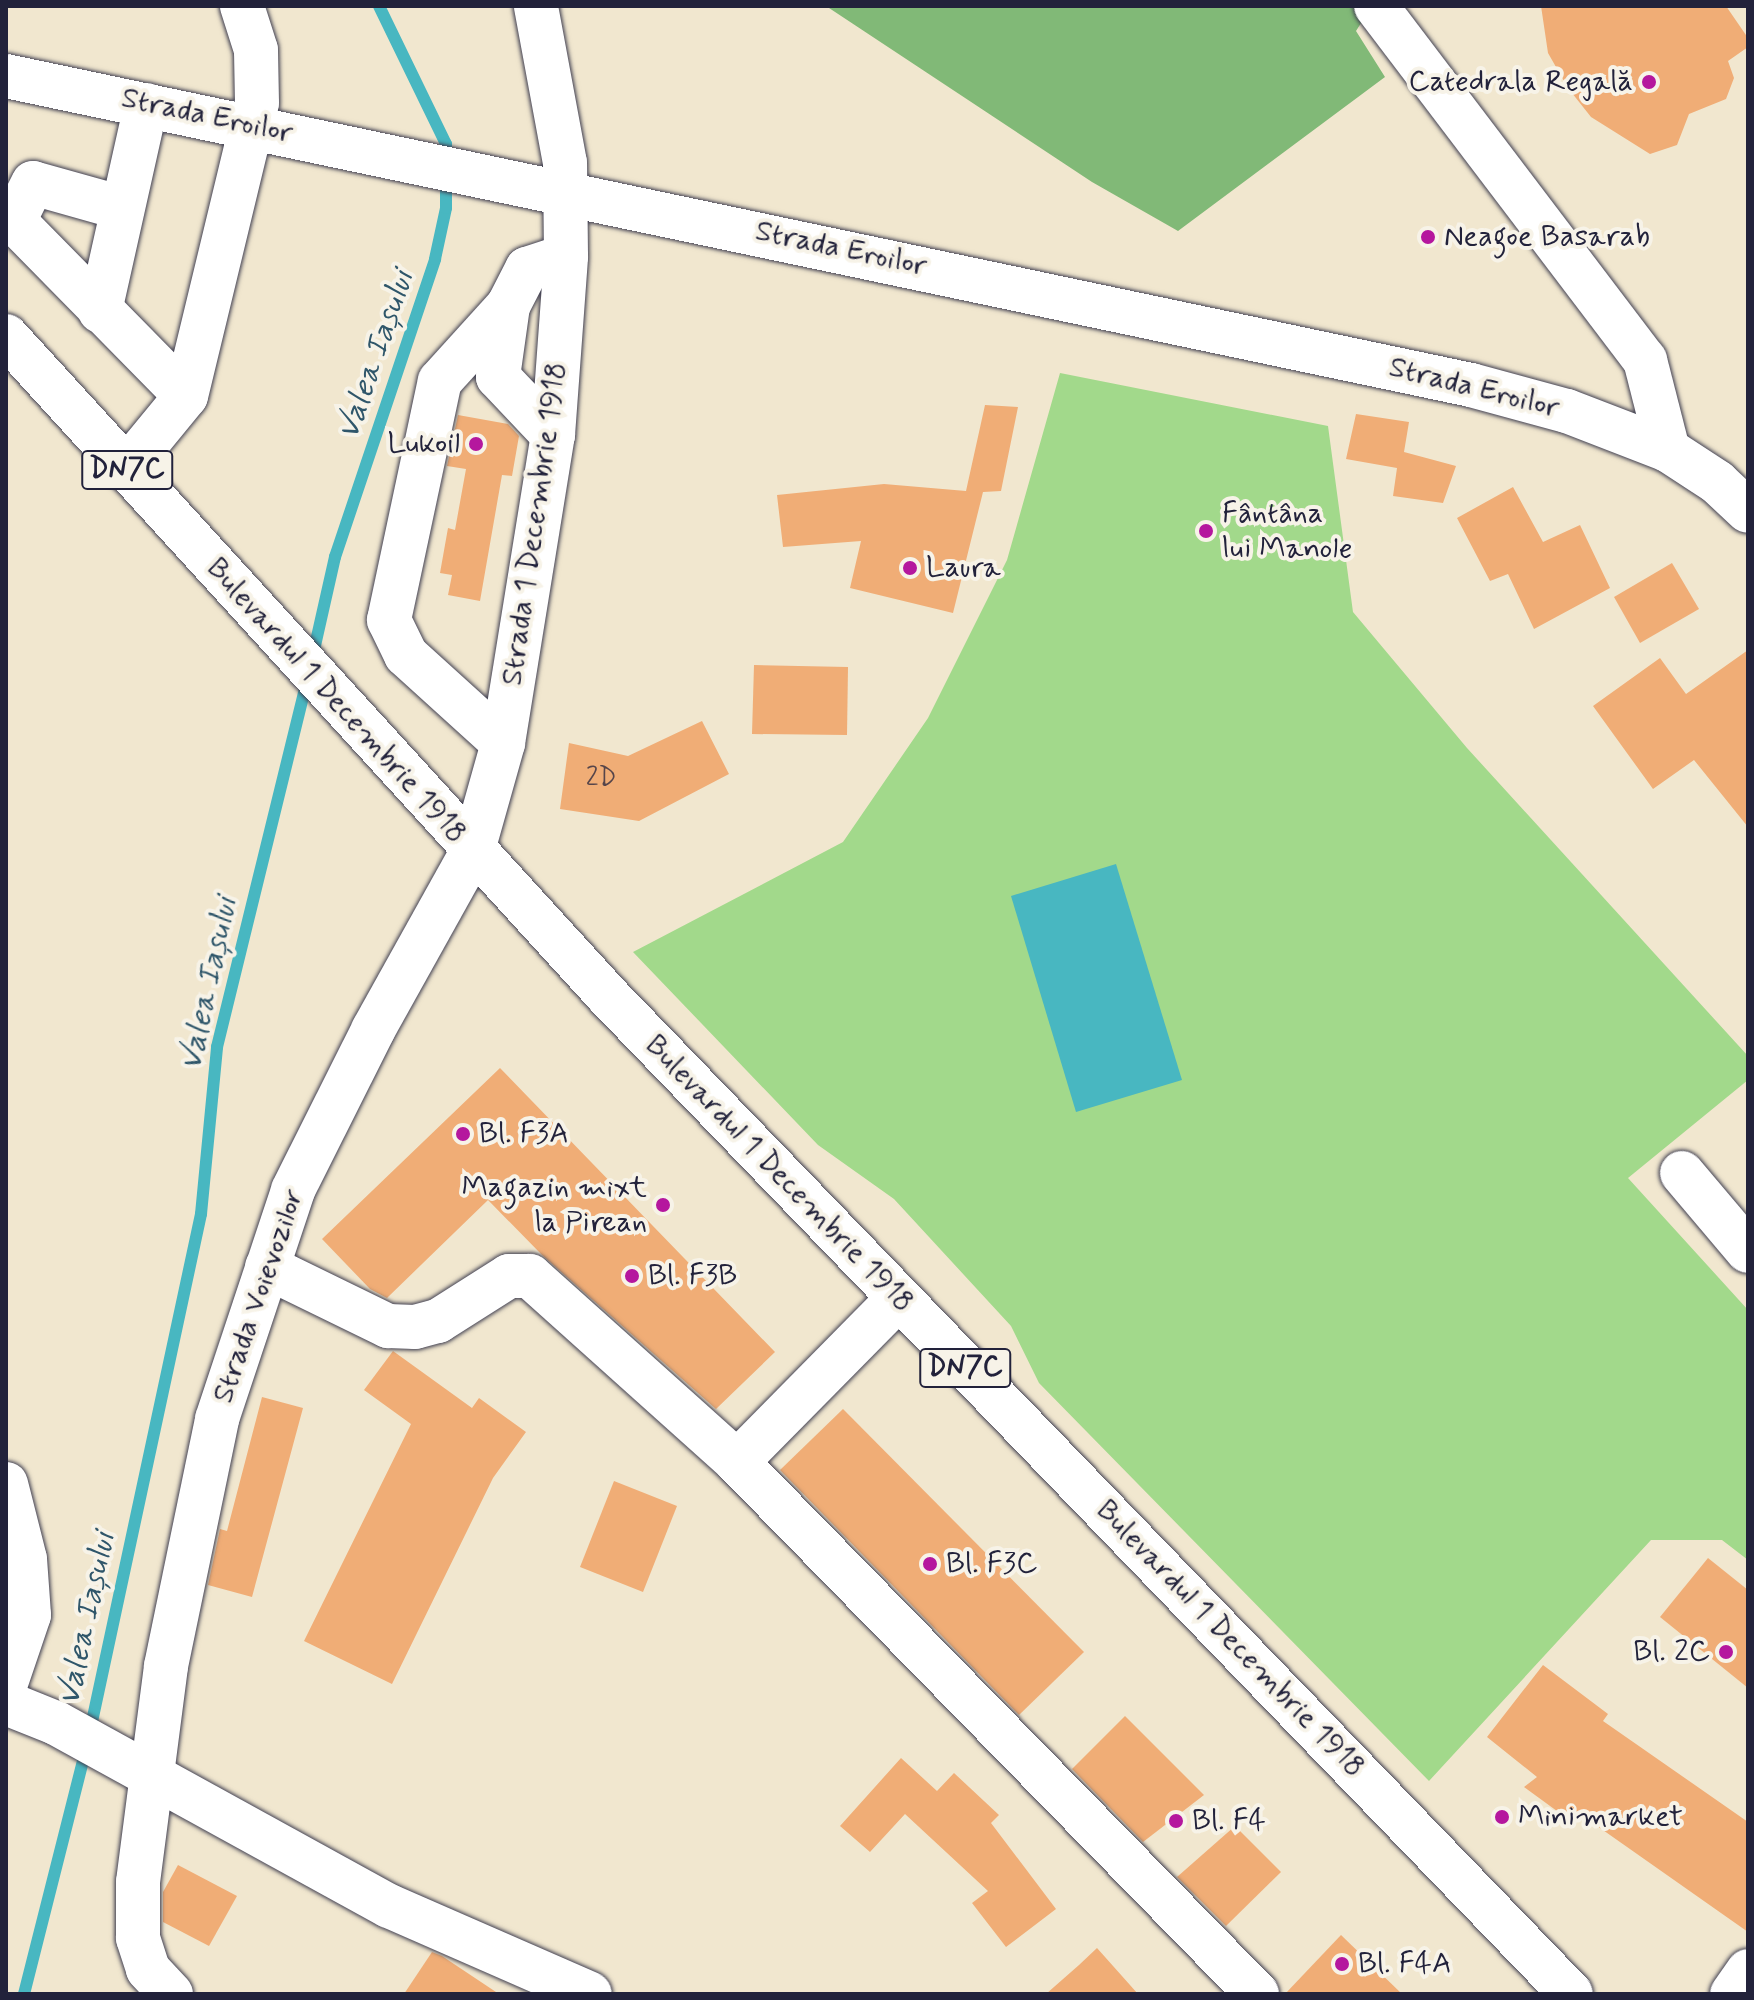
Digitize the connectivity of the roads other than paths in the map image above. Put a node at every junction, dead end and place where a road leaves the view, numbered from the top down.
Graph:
1 (242, 6) edge
2 (536, 6) edge
3 (1376, 6) edge
4 (14, 85) edge
5 (146, 105) junction
6 (252, 127) junction
7 (568, 194) junction
8 (122, 208) junction
9 (566, 256) junction
10 (508, 306) junction
11 (100, 311) junction
12 (6, 336) edge
13 (186, 396) junction
14 (553, 435) junction
15 (1668, 450) junction
16 (126, 469) junction
17 (1748, 511) edge
18 (503, 743) junction
19 (473, 850) junction
20 (1682, 1173) dead end
21 (1748, 1251) edge
22 (267, 1267) junction
23 (898, 1299) junction
24 (737, 1462) junction
25 (6, 1484) edge
26 (6, 1683) edge
27 (6, 1703) edge
28 (150, 1779) junction
29 (1748, 1971) edge
30 (171, 1994) edge
31 (590, 1994) edge
32 (1257, 1994) edge
33 (1571, 1994) edge
34 (1732, 1994) edge

1 - 6 main road
2 - 7 main road, Strada 1 Decembrie 1918
3 - 15 main road
4 - 5 main road, Strada Eroilor
5 - 6 main road, Strada Eroilor
5 - 8 main road
6 - 7 main road, Strada Eroilor
6 - 13 main road
7 - 9 main road, Strada 1 Decembrie 1918
7 - 15 main road, Strada Eroilor
8 - 11 main road
8 - 11 main road
9 - 10 main road
9 - 14 main road, Strada 1 Decembrie 1918
10 - 14 main road
10 - 18 main road
11 - 13 main road
12 - 16 main road, Bulevardul 1 Decembrie 1918 / DN7C
13 - 16 main road
14 - 18 main road, Strada 1 Decembrie 1918
15 - 17 main road, Strada Eroilor
16 - 19 main road, Bulevardul 1 Decembrie 1918 / DN7C
18 - 19 main road, Strada 1 Decembrie 1918
19 - 22 main road, Strada Voievozilor
19 - 23 main road, Bulevardul 1 Decembrie 1918 / DN7C
20 - 21 main road
22 - 24 main road
22 - 28 main road, Strada Voievozilor
23 - 24 main road
23 - 33 main road, Bulevardul 1 Decembrie 1918 / DN7C
24 - 32 main road
25 - 26 main road
27 - 28 main road
28 - 30 main road, Strada Voievozilor
28 - 31 main road
29 - 34 main road

